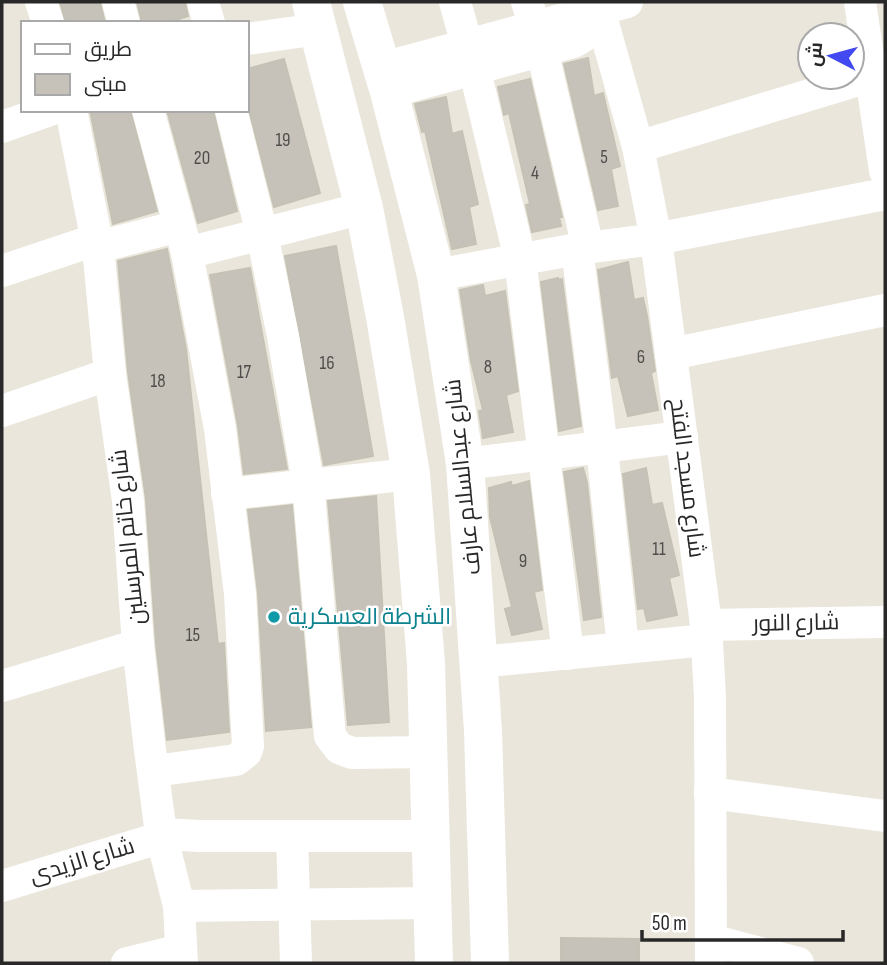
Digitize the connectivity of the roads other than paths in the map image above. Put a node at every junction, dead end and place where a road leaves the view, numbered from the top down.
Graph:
1 (41, 2) edge
2 (118, 2) edge
3 (203, 2) edge
4 (362, 2) edge
5 (455, 2) edge
6 (860, 2) edge
7 (608, 5) edge
8 (315, 15) edge
9 (47, 21) edge
10 (123, 21) edge
11 (208, 21) edge
12 (535, 27) edge
13 (248, 39) edge
14 (471, 56) junction
15 (879, 74) edge
16 (385, 80) junction
17 (44, 112) edge
18 (71, 112) edge
19 (149, 112) edge
20 (232, 112) edge
21 (2, 127) edge
22 (638, 148) junction
23 (885, 171) edge
24 (885, 194) edge
25 (364, 208) junction
26 (262, 234) junction
27 (656, 239) junction
28 (183, 240) junction
29 (96, 243) junction
30 (577, 249) junction
31 (520, 259) junction
32 (2, 271) edge
33 (436, 275) junction
34 (885, 310) edge
35 (671, 354) junction
36 (110, 374) junction
37 (2, 411) edge
38 (682, 437) junction
39 (602, 448) junction
40 (545, 455) junction
41 (465, 464) junction
42 (411, 474) junction
43 (308, 483) junction
44 (227, 494) junction
45 (885, 622) edge
46 (706, 632) junction
47 (138, 645) junction
48 (624, 647) junction
49 (568, 654) junction
50 (480, 662) junction
51 (2, 686) edge
52 (429, 752) junction
53 (154, 771) junction
54 (710, 793) junction
55 (885, 816) edge
56 (161, 834) junction
57 (292, 837) junction
58 (488, 868) junction
59 (432, 871) junction
60 (2, 886) edge
61 (294, 905) junction
62 (179, 906) junction
63 (711, 952) edge
64 (181, 957) edge
65 (490, 957) edge
66 (434, 958) edge
67 (127, 963) edge
68 (296, 963) edge
69 (798, 963) edge

1 - 9 street
2 - 10 street
3 - 11 street
4 - 16 main road, شارع عبدالسلام عارف
5 - 14 street
6 - 15 street
7 - 12 street
7 - 22 street, شارع مسجد الفتح
8 - 13 street
8 - 25 main road
12 - 14 street
12 - 30 street
14 - 16 street
14 - 31 street
15 - 22 street
15 - 23 street
16 - 33 main road, شارع عبدالسلام عارف
17 - 21 street
18 - 29 street, شارع خاتم المرسلين
19 - 28 street
20 - 26 street
22 - 27 street, شارع مسجد الفتح
24 - 27 street
25 - 26 street
25 - 42 main road
26 - 28 street
26 - 43 street
27 - 30 street
27 - 35 street, شارع مسجد الفتح
28 - 29 street
28 - 44 street
29 - 32 street
29 - 36 street, شارع خاتم المرسلين
30 - 31 street
30 - 39 street
31 - 33 street
31 - 40 street
33 - 41 main road, شارع عبدالسلام عارف
34 - 35 street
35 - 38 street, شارع مسجد الفتح
36 - 37 street
36 - 47 street, شارع خاتم المرسلين
38 - 39 street
38 - 46 street, شارع مسجد الفتح
39 - 40 street
39 - 48 street
40 - 41 street
40 - 49 street
41 - 50 main road, شارع عبدالسلام عارف
42 - 43 street
42 - 52 main road
43 - 44 street
43 - 52 street
44 - 53 street
45 - 46 street, شارع النور
46 - 48 street, شارع النور
46 - 54 street, شارع مسجد الفتح
47 - 51 street
47 - 53 street, شارع خاتم المرسلين
48 - 49 street, شارع النور
49 - 50 street, شارع النور
50 - 58 main road, شارع عبدالسلام عارف
52 - 59 main road
53 - 56 street, شارع خاتم المرسلين
54 - 55 street
54 - 63 street, شارع مسجد الفتح
56 - 57 street
56 - 60 street, شارع الزيدى
56 - 62 street, شارع خاتم المرسلين
57 - 59 street
57 - 61 street
58 - 59 main road
58 - 65 main road, شارع عبدالسلام عارف
59 - 61 street
59 - 66 main road
61 - 62 street
61 - 68 street
62 - 64 street, شارع خاتم المرسلين
63 - 69 street
64 - 67 street
65 - 66 main road

